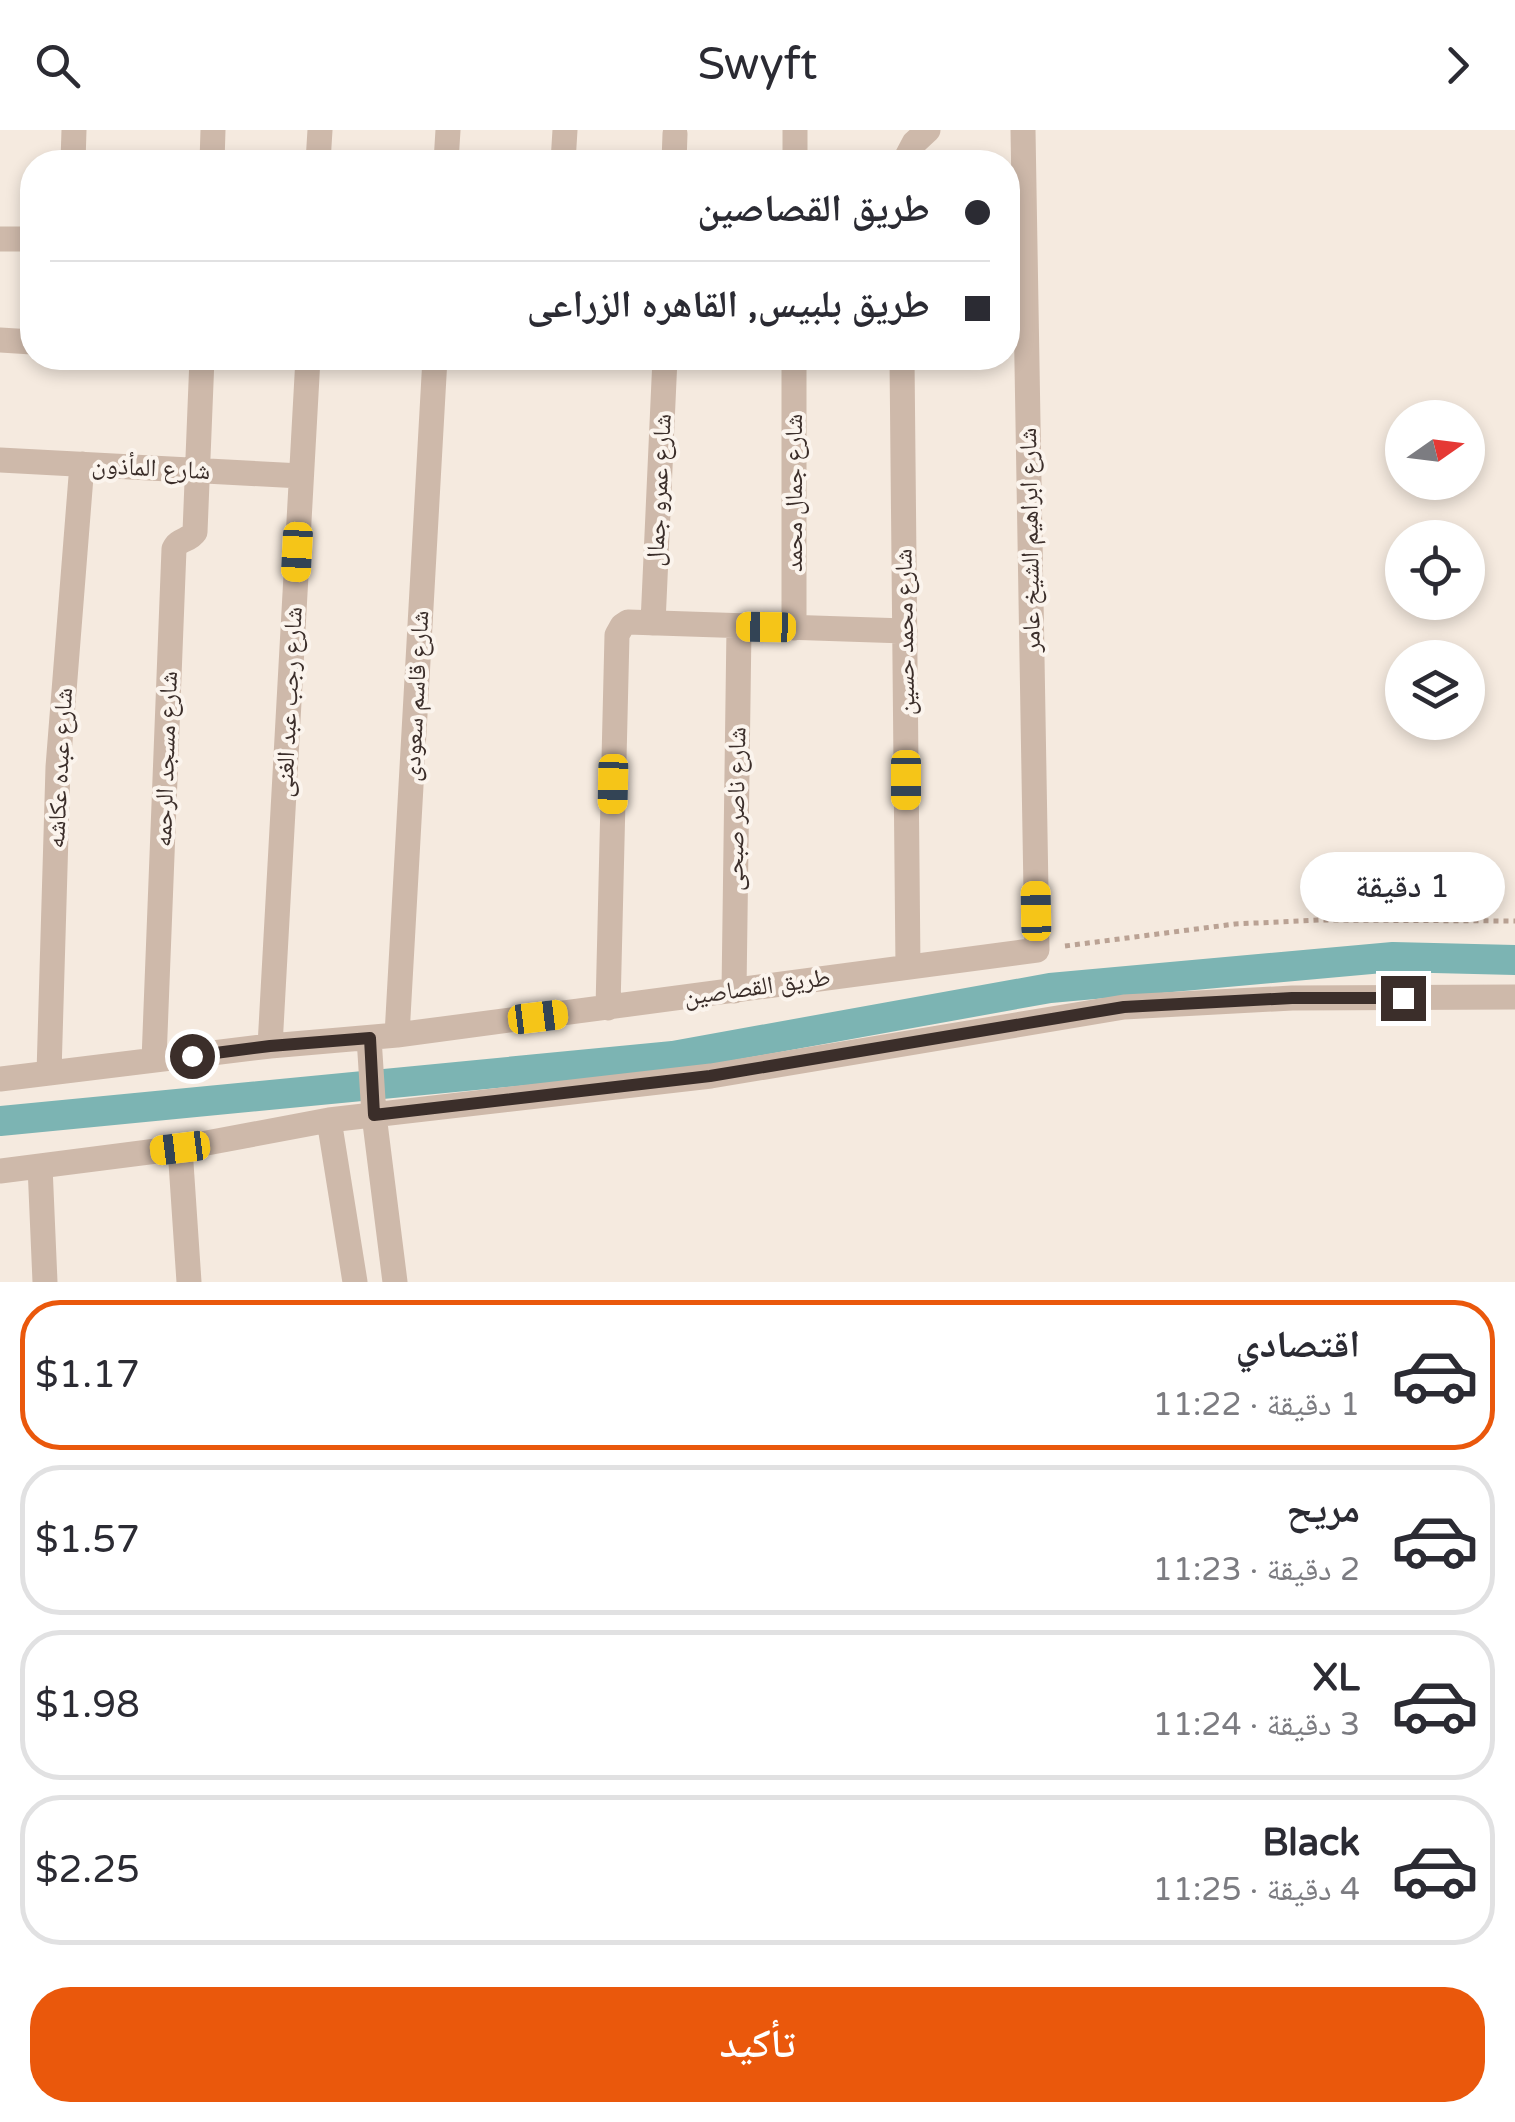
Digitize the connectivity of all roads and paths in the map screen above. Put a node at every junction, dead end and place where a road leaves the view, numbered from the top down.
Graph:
1 (928, 130) edge
2 (1023, 130) edge
3 (675, 134) dead end
4 (674, 150) edge
5 (910, 150) edge
6 (201, 370) edge
7 (307, 370) edge
8 (434, 370) edge
9 (664, 370) edge
10 (794, 370) edge
11 (902, 370) edge
12 (0, 460) edge
13 (82, 464) junction
14 (197, 470) junction
15 (301, 476) junction
16 (641, 623) junction
17 (739, 627) junction
18 (794, 628) junction
19 (905, 631) junction
20 (1515, 920) edge
21 (1037, 950) junction
22 (908, 966) junction
23 (734, 991) junction
24 (1515, 997) edge
25 (608, 1008) junction
26 (397, 1036) junction
27 (370, 1038) junction
28 (270, 1046) junction
29 (154, 1060) junction
30 (49, 1073) junction
31 (0, 1079) edge
32 (374, 1115) junction
33 (330, 1120) junction
34 (180, 1148) junction
35 (40, 1166) junction
36 (0, 1171) edge
37 (45, 1282) edge
38 (189, 1282) edge
39 (355, 1282) edge
40 (395, 1282) edge

1 - 5 street
2 - 21 street, شارع ابراهيم الشيخ عامر
3 - 4 street
6 - 14 street, شارع مسجد الرحمه
7 - 15 street, شارع رجب عبد الغنى
8 - 26 street, شارع قاسم سعودى
9 - 16 street, شارع عمرو جمال
10 - 18 street, شارع جمال محمد
11 - 19 street, شارع محمد حسين
12 - 13 street, شارع المأذون
13 - 14 street, شارع المأذون
13 - 30 street, شارع عبده عكاشه
14 - 15 street, شارع المأذون
14 - 29 street, شارع مسجد الرحمه
15 - 28 street, شارع رجب عبد الغنى
16 - 17 street
16 - 25 street, شارع عمرو جمال
17 - 18 street
17 - 23 street, شارع ناصر صبحى
18 - 19 street
19 - 22 street, شارع محمد حسين
20 - 21 path
21 - 22 street, طريق القصاصين
22 - 23 street, طريق القصاصين
23 - 25 street, طريق القصاصين
24 - 32 street
25 - 26 street, طريق القصاصين
26 - 27 street, طريق القصاصين
27 - 28 street, طريق القصاصين
27 - 32 street
28 - 29 street, طريق القصاصين
29 - 30 street, طريق القصاصين
30 - 31 street, طريق القصاصين
32 - 33 street
32 - 40 street
33 - 34 street
33 - 39 street
34 - 35 street
34 - 38 street
35 - 36 street
35 - 37 street

